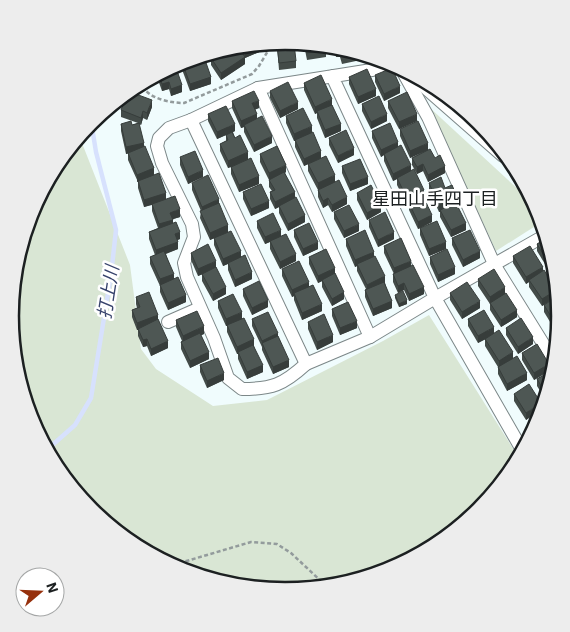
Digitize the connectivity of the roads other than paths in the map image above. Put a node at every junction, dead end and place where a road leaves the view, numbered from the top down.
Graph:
1 (382, 68) edge
2 (332, 76) junction
3 (407, 79) edge
4 (258, 88) junction
5 (435, 97) edge
6 (191, 120) junction
7 (486, 141) edge
8 (540, 239) edge
9 (495, 266) junction
10 (435, 298) junction
11 (200, 308) junction
12 (168, 322) dead end
13 (370, 337) junction
14 (549, 353) edge
15 (306, 364) junction
16 (519, 443) edge

1 - 2 street
2 - 4 street
2 - 10 street
3 - 9 street
4 - 6 street
4 - 13 street
5 - 7 street
6 - 11 street
6 - 15 street
8 - 9 street
9 - 10 street
9 - 14 street
10 - 13 street
10 - 16 street
11 - 12 street
11 - 15 street
13 - 15 street

